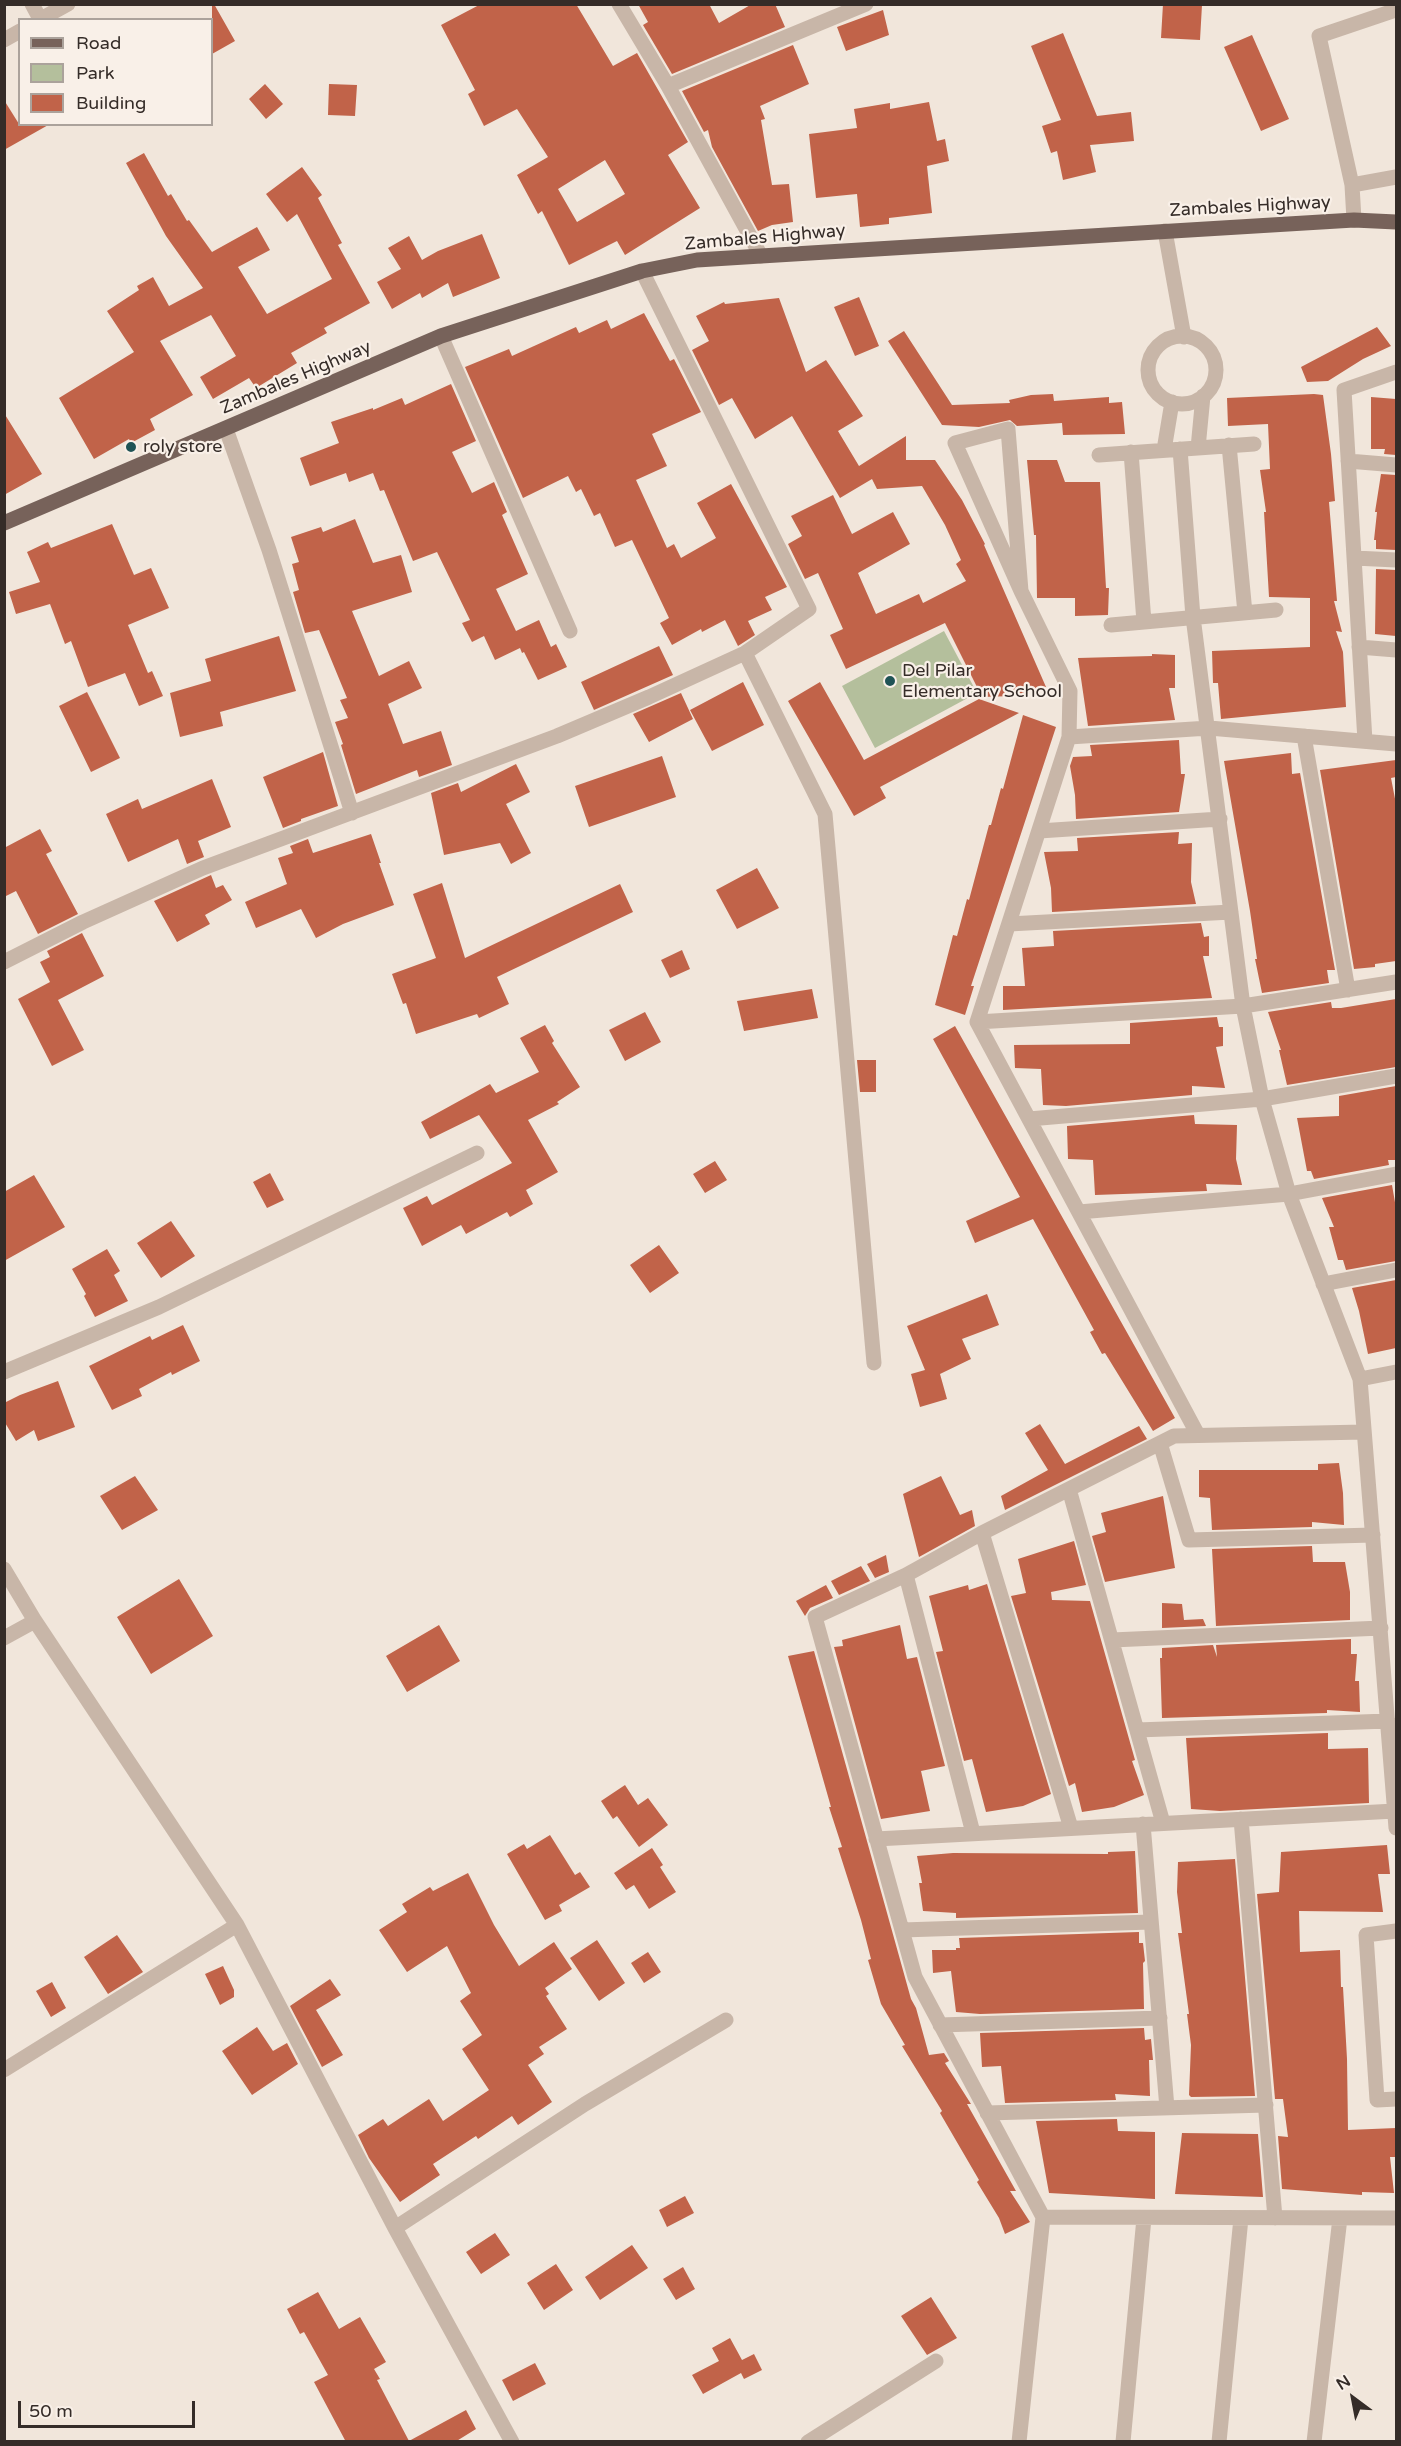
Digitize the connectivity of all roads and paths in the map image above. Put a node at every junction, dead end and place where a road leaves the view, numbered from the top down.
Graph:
1 (32, 4) edge
2 (68, 4) edge
3 (619, 4) edge
4 (866, 4) edge
5 (1396, 10) edge
6 (39, 18) edge
7 (41, 18) edge
8 (18, 32) edge
9 (4, 40) edge
10 (668, 86) junction
11 (1396, 177) edge
12 (1352, 185) junction
13 (1354, 220) junction
14 (1396, 222) edge
15 (1165, 231) junction
16 (761, 256) junction
17 (642, 271) junction
18 (441, 336) junction
19 (1184, 337) junction
20 (1396, 372) edge
21 (1203, 396) junction
22 (1172, 402) junction
23 (225, 429) junction
24 (1254, 444) dead end
25 (1229, 446) junction
26 (1198, 448) junction
27 (1180, 449) junction
28 (1164, 450) junction
29 (1131, 452) junction
30 (1099, 455) dead end
31 (1348, 461) junction
32 (1396, 465) edge
33 (4, 523) edge
34 (1354, 558) junction
35 (1396, 560) edge
36 (1021, 591) junction
37 (1276, 610) dead end
38 (1245, 613) junction
39 (1193, 617) junction
40 (1144, 622) junction
41 (1111, 625) dead end
42 (570, 631) dead end
43 (1359, 647) junction
44 (1396, 650) edge
45 (745, 653) junction
46 (1209, 728) junction
47 (1304, 736) junction
48 (1069, 737) junction
49 (1365, 741) junction
50 (1396, 744) edge
51 (352, 813) junction
52 (1220, 819) junction
53 (1039, 831) junction
54 (1231, 912) junction
55 (1010, 924) junction
56 (4, 962) edge
57 (1396, 982) edge
58 (1348, 990) junction
59 (1242, 1006) junction
60 (977, 1022) junction
61 (1396, 1076) edge
62 (1262, 1099) junction
63 (1029, 1119) junction
64 (477, 1154) dead end
65 (1396, 1174) edge
66 (1289, 1194) junction
67 (1079, 1212) junction
68 (1396, 1270) edge
69 (1323, 1284) junction
70 (874, 1363) dead end
71 (4, 1372) edge
72 (1396, 1372) edge
73 (1360, 1379) junction
74 (1364, 1432) junction
75 (1198, 1436) junction
76 (1160, 1443) junction
77 (1069, 1489) junction
78 (982, 1533) junction
79 (1373, 1535) junction
80 (4, 1569) edge
81 (906, 1575) junction
82 (35, 1621) junction
83 (1381, 1628) junction
84 (4, 1638) edge
85 (1112, 1640) junction
86 (1388, 1721) junction
87 (1137, 1730) junction
88 (1395, 1811) edge
89 (1241, 1818) junction
90 (1163, 1823) junction
91 (1143, 1824) junction
92 (1071, 1828) junction
93 (1396, 1828) edge
94 (973, 1833) junction
95 (876, 1839) junction
96 (1151, 1922) junction
97 (237, 1925) junction
98 (902, 1930) junction
99 (1396, 1931) edge
100 (1160, 2018) junction
101 (726, 2020) dead end
102 (940, 2025) junction
103 (4, 2070) edge
104 (1396, 2099) edge
105 (1266, 2105) junction
106 (1167, 2108) junction
107 (987, 2113) junction
108 (1043, 2217) junction
109 (1275, 2217) junction
110 (1144, 2218) junction
111 (1241, 2218) junction
112 (1340, 2218) junction
113 (1396, 2218) edge
114 (395, 2228) junction
115 (936, 2361) dead end
116 (512, 2442) edge
117 (807, 2442) edge
118 (1019, 2442) edge
119 (1123, 2442) edge
120 (1219, 2442) edge
121 (1314, 2442) edge

1 - 6 street
2 - 7 street
3 - 10 street
4 - 10 street
5 - 12 street
8 - 9 street
10 - 16 street
11 - 12 street
12 - 13 street
13 - 14 main road, Zambales Highway
13 - 15 main road, Zambales Highway
15 - 16 main road, Zambales Highway
15 - 19 street
16 - 17 main road, Zambales Highway
17 - 18 main road, Zambales Highway
17 - 45 street
18 - 23 main road, Zambales Highway
18 - 42 street
19 - 21 street
19 - 22 street
20 - 31 street
21 - 22 street
21 - 26 street
22 - 28 street
23 - 33 main road, Zambales Highway
23 - 51 street
24 - 25 street
25 - 26 street
25 - 38 street
26 - 27 street
27 - 28 street
27 - 39 street
28 - 29 street
29 - 30 street
29 - 40 street
31 - 32 street
31 - 34 street
34 - 35 street
34 - 43 street
36 - 36 street
36 - 48 street
37 - 38 street
38 - 39 street
39 - 40 street
39 - 46 street
40 - 41 street
43 - 44 street
43 - 49 street
45 - 51 street
45 - 70 street
46 - 47 street
46 - 48 street
46 - 52 street
47 - 49 street
47 - 58 street
48 - 53 street
49 - 50 street
51 - 56 street
52 - 53 street
52 - 54 street
53 - 55 street
54 - 55 street
54 - 59 street
55 - 60 street
57 - 58 street
58 - 59 street
59 - 60 street
59 - 62 street
60 - 63 street
61 - 62 street
62 - 63 street
62 - 66 street
63 - 67 street
64 - 71 street
65 - 66 street
66 - 67 street
66 - 69 street
67 - 75 street
68 - 69 street
69 - 73 street
72 - 73 street
73 - 74 street
74 - 75 street
74 - 79 street
75 - 76 street
76 - 77 street
76 - 79 street
77 - 78 street
77 - 85 street
78 - 81 street
78 - 92 street
79 - 83 street
80 - 82 street
81 - 94 street
81 - 95 street
82 - 84 street
82 - 97 street
83 - 85 street
83 - 86 street
85 - 87 street
86 - 87 street
86 - 88 street
87 - 90 street
88 - 89 street
88 - 93 street
89 - 90 street
89 - 105 street
90 - 91 street
91 - 92 street
91 - 96 street
92 - 94 street
94 - 95 street
95 - 98 street
96 - 98 street
96 - 100 street
97 - 103 street
97 - 114 street
98 - 102 street
99 - 104 street
100 - 102 street
100 - 106 street
101 - 114 street
102 - 107 street
105 - 106 street
105 - 109 street
106 - 107 street
107 - 108 street
108 - 110 street
108 - 118 street
109 - 111 street
109 - 112 street
110 - 111 street
110 - 119 street
111 - 120 street
112 - 113 street
112 - 121 street
114 - 116 street
115 - 117 street

